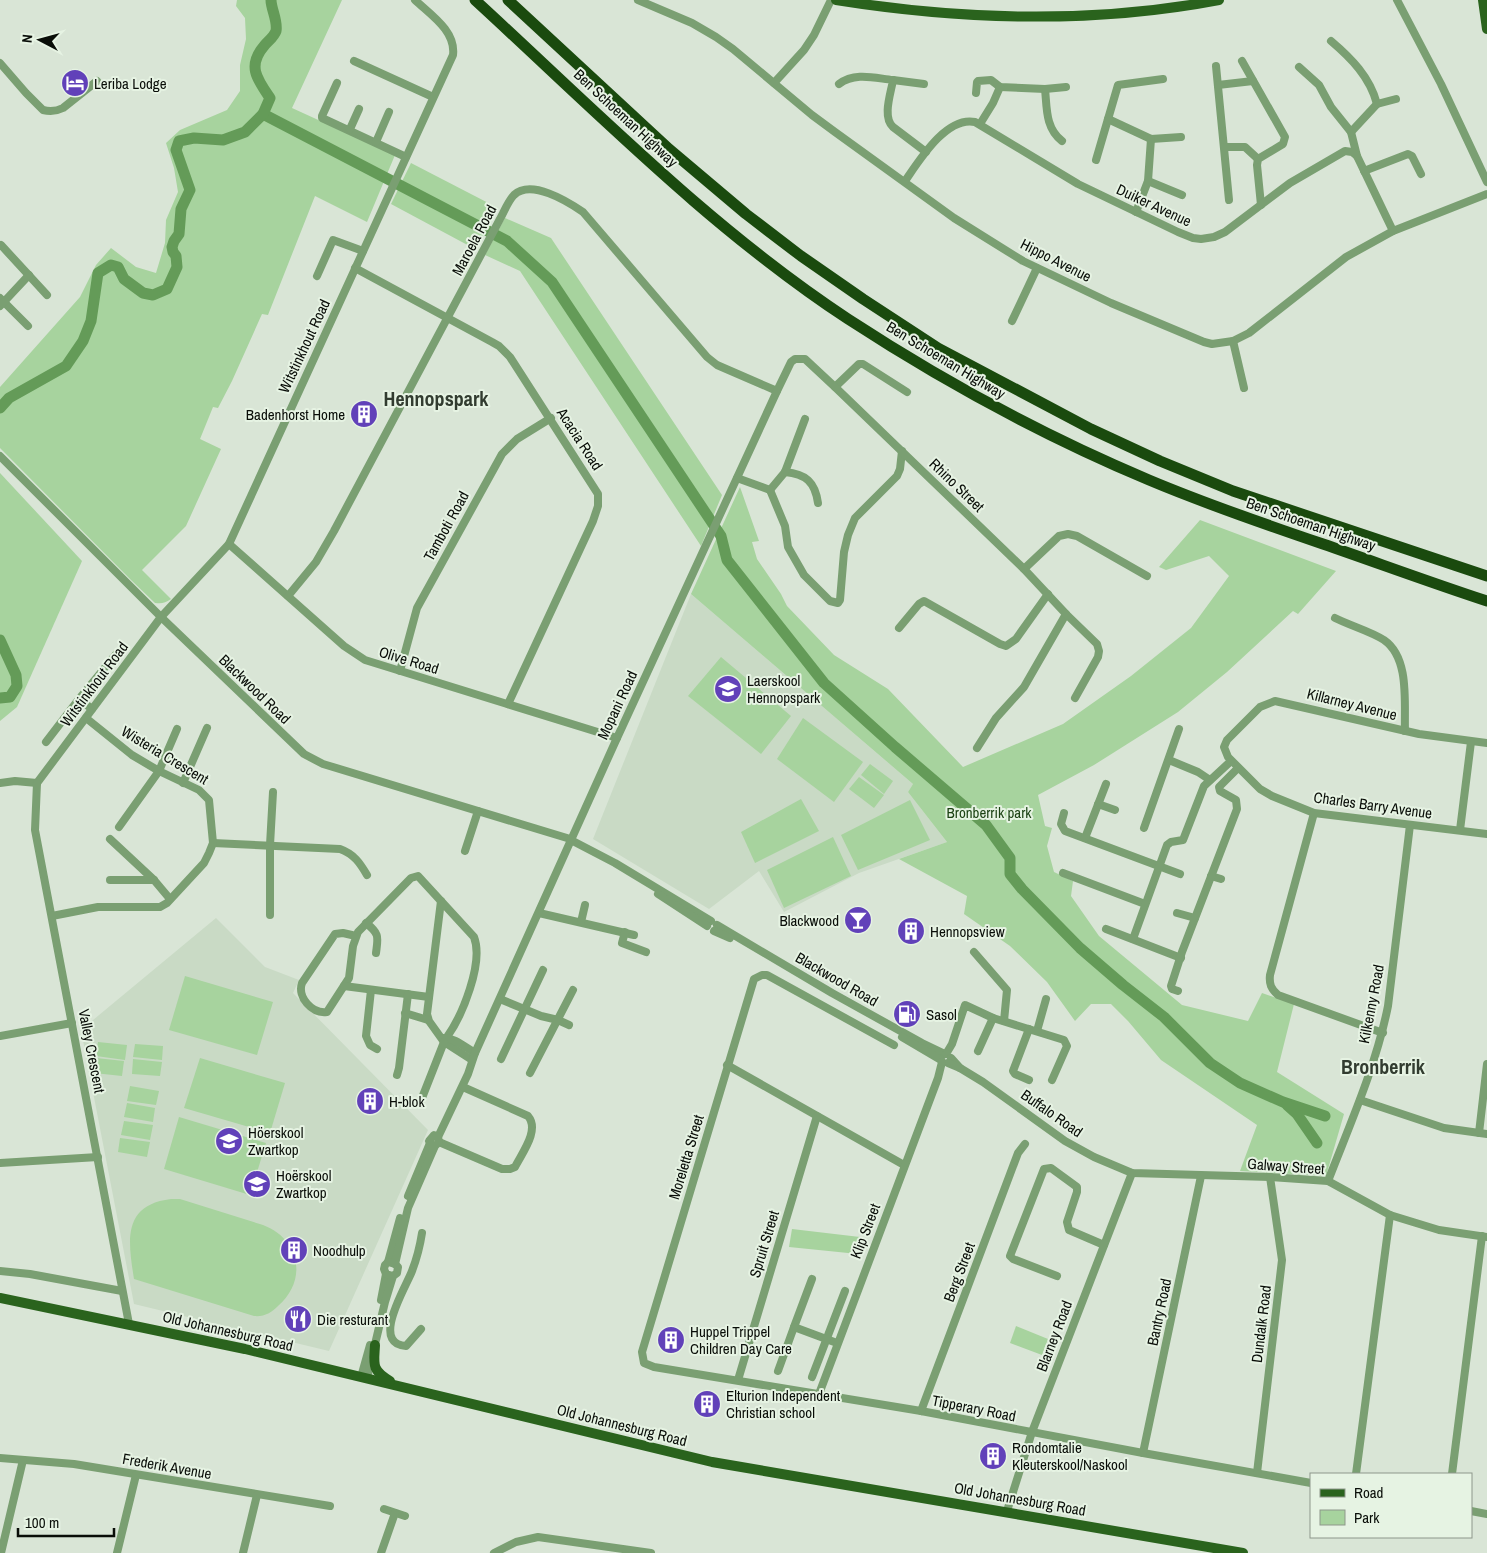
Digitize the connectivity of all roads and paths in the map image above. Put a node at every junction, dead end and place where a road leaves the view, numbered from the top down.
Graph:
1 (415, 0) edge
2 (475, 0) edge
3 (508, 0) edge
4 (638, 0) edge
5 (831, 0) edge
6 (836, 0) edge
7 (870, 0) edge
8 (1202, 0) edge
9 (1219, 0) edge
10 (1483, 0) edge
11 (1397, 2) edge
12 (1487, 29) edge
13 (1331, 41) dead end
14 (1242, 61) dead end
15 (354, 62) dead end
16 (0, 63) edge
17 (1216, 66) dead end
18 (1299, 67) dead end
19 (1163, 79) dead end
20 (893, 80) junction
21 (97, 81) dead end
22 (1253, 81) junction
23 (337, 83) dead end
24 (774, 83) junction
25 (839, 84) dead end
26 (924, 84) dead end
27 (1218, 85) junction
28 (1000, 86) junction
29 (1066, 87) dead end
30 (1045, 88) junction
31 (976, 93) dead end
32 (433, 98) junction
33 (1396, 99) dead end
34 (1376, 104) junction
35 (359, 109) dead end
36 (389, 112) dead end
37 (1108, 119) junction
38 (980, 124) junction
39 (350, 129) junction
40 (1352, 133) junction
41 (1181, 137) dead end
42 (1151, 139) junction
43 (1062, 141) dead end
44 (376, 142) junction
45 (1224, 147) junction
46 (1345, 151) junction
47 (926, 152) junction
48 (1357, 156) junction
49 (406, 159) junction
50 (1258, 159) junction
51 (1096, 160) dead end
52 (1364, 171) junction
53 (1421, 174) dead end
54 (905, 181) junction
55 (1148, 181) junction
56 (1487, 182) edge
57 (1487, 194) edge
58 (1182, 195) dead end
59 (1229, 200) dead end
60 (1261, 205) junction
61 (1136, 212) junction
62 (1393, 231) junction
63 (2, 245) dead end
64 (363, 251) junction
65 (355, 268) junction
66 (1037, 268) junction
67 (29, 275) junction
68 (317, 276) dead end
69 (47, 295) dead end
70 (1, 302) edge
71 (447, 318) junction
72 (1012, 321) dead end
73 (28, 326) dead end
74 (1233, 341) junction
75 (791, 362) joint
76 (835, 387) junction
77 (1244, 388) dead end
78 (777, 391) junction
79 (907, 392) dead end
80 (551, 418) junction
81 (805, 419) dead end
82 (902, 451) junction
83 (0, 456) edge
84 (785, 472) junction
85 (737, 478) junction
86 (770, 490) junction
87 (818, 503) dead end
88 (228, 544) junction
89 (1024, 568) junction
90 (1147, 576) dead end
91 (1487, 576) edge
92 (1048, 594) junction
93 (288, 596) junction
94 (1487, 601) edge
95 (1066, 614) junction
96 (161, 617) junction
97 (1335, 618) dead end
98 (899, 628) dead end
99 (117, 653) dead end
100 (400, 671) junction
101 (1075, 698) dead end
102 (79, 699) junction
103 (508, 704) junction
104 (92, 709) junction
105 (86, 718) junction
106 (207, 728) dead end
107 (177, 729) dead end
108 (1180, 730) dead end
109 (1405, 731) junction
110 (617, 738) junction
111 (46, 742) dead end
112 (1471, 742) junction
113 (1487, 743) edge
114 (977, 748) dead end
115 (1169, 760) junction
116 (1231, 761) junction
117 (1238, 768) junction
118 (159, 771) junction
119 (0, 783) edge
120 (37, 783) junction
121 (183, 783) junction
122 (1106, 784) dead end
123 (1212, 784) junction
124 (273, 792) dead end
125 (1245, 796) dead end
126 (1234, 798) junction
127 (1098, 804) junction
128 (1115, 810) dead end
129 (478, 811) junction
130 (1064, 813) dead end
131 (1314, 813) junction
132 (1245, 815) dead end
133 (1232, 816) junction
134 (1410, 826) junction
135 (119, 827) dead end
136 (1144, 828) dead end
137 (1460, 830) junction
138 (1487, 834) edge
139 (1085, 838) junction
140 (110, 839) dead end
141 (213, 842) junction
142 (571, 842) junction
143 (1224, 844) junction
144 (270, 845) junction
145 (1233, 847) dead end
146 (465, 851) dead end
147 (1159, 866) junction
148 (1063, 873) dead end
149 (1180, 874) dead end
150 (367, 875) dead end
151 (110, 880) dead end
152 (154, 880) junction
153 (1208, 880) junction
154 (1221, 880) dead end
155 (170, 899) junction
156 (441, 901) junction
157 (1145, 904) junction
158 (585, 905) dead end
159 (1208, 911) dead end
160 (539, 913) junction
161 (1177, 913) dead end
162 (270, 915) dead end
163 (52, 916) junction
164 (1194, 917) junction
165 (581, 922) junction
166 (366, 923) junction
167 (1106, 929) dead end
168 (625, 932) junction
169 (634, 935) dead end
170 (356, 936) junction
171 (1133, 939) junction
172 (1187, 940) junction
173 (1196, 943) dead end
174 (646, 952) dead end
175 (974, 952) dead end
176 (376, 953) dead end
177 (1180, 954) junction
178 (543, 970) dead end
179 (344, 986) junction
180 (371, 990) junction
181 (573, 990) dead end
182 (1178, 991) dead end
183 (408, 994) junction
184 (429, 997) junction
185 (500, 999) junction
186 (1046, 999) dead end
187 (524, 1010) junction
188 (406, 1013) junction
189 (993, 1018) junction
190 (428, 1020) junction
191 (558, 1020) junction
192 (1004, 1021) junction
193 (72, 1023) junction
194 (569, 1025) dead end
195 (1033, 1030) junction
196 (1383, 1033) junction
197 (0, 1036) edge
198 (445, 1039) junction
199 (894, 1045) dead end
200 (377, 1049) dead end
201 (978, 1051) dead end
202 (473, 1058) junction
203 (501, 1059) dead end
204 (946, 1059) junction
205 (1487, 1064) edge
206 (727, 1065) junction
207 (530, 1074) dead end
208 (397, 1075) dead end
209 (1029, 1080) dead end
210 (1052, 1080) dead end
211 (463, 1087) junction
212 (1360, 1100) junction
213 (420, 1103) dead end
214 (817, 1116) junction
215 (1483, 1134) edge
216 (435, 1141) junction
217 (1025, 1144) dead end
218 (98, 1157) junction
219 (0, 1163) edge
220 (904, 1166) junction
221 (1132, 1173) junction
222 (1201, 1176) junction
223 (1270, 1177) junction
224 (1328, 1181) junction
225 (1390, 1215) junction
226 (422, 1233) dead end
227 (1484, 1237) edge
228 (1104, 1245) junction
229 (393, 1269) junction
230 (0, 1271) edge
231 (410, 1276) junction
232 (1057, 1276) dead end
233 (812, 1279) dead end
234 (122, 1291) junction
235 (844, 1291) dead end
236 (0, 1298) edge
237 (128, 1324) junction
238 (794, 1327) junction
239 (421, 1329) dead end
240 (827, 1339) junction
241 (838, 1343) junction
242 (375, 1344) junction
243 (642, 1352) joint
244 (778, 1371) dead end
245 (812, 1377) dead end
246 (364, 1378) junction
247 (738, 1380) junction
248 (402, 1387) junction
249 (819, 1394) junction
250 (921, 1411) junction
251 (1032, 1432) junction
252 (1143, 1453) junction
253 (0, 1458) edge
254 (23, 1460) junction
255 (1257, 1473) junction
256 (1356, 1473) edge
257 (1452, 1473) edge
258 (136, 1475) junction
259 (1310, 1483) edge
260 (257, 1495) junction
261 (330, 1506) dead end
262 (384, 1509) dead end
263 (1007, 1511) junction
264 (1472, 1511) edge
265 (395, 1513) junction
266 (1487, 1514) edge
267 (405, 1516) dead end
268 (1, 1553) edge
269 (117, 1553) edge
270 (243, 1553) edge
271 (381, 1553) edge
272 (494, 1553) edge
273 (651, 1553) edge
274 (1243, 1553) edge

1 - 32 street, Witstinkhout Road
2 - 94 highway, Ben Schoeman Highway
3 - 91 highway, Ben Schoeman Highway
4 - 24 street, Hippo Avenue
5 - 24 street
6 - 9 main road
7 - 8 main road
10 - 12 main road
11 - 56 street
13 - 34 street
14 - 22 street
15 - 32 street
16 - 21 street
17 - 27 street
18 - 40 street
19 - 37 street
20 - 25 street
20 - 26 street
20 - 47 street
22 - 27 street
22 - 50 street
23 - 39 street
24 - 54 street, Hippo Avenue
27 - 45 street
28 - 30 street
28 - 31 street
28 - 38 street
29 - 30 street
30 - 43 street
32 - 49 street, Witstinkhout Road
33 - 34 street
34 - 40 street
35 - 39 street
36 - 44 street
37 - 42 street
37 - 51 street
38 - 47 street
38 - 61 street, Duiker Avenue
39 - 44 street
40 - 46 street
40 - 48 street
41 - 42 street
42 - 55 street
44 - 49 street
45 - 50 street
45 - 59 street
46 - 48 street
46 - 60 street, Duiker Avenue
47 - 54 street
48 - 52 street
49 - 64 street, Witstinkhout Road
50 - 60 street
52 - 53 street
52 - 62 street
54 - 66 street, Hippo Avenue
55 - 58 street
55 - 61 street
57 - 62 street, Hippo Avenue
60 - 61 street, Duiker Avenue
62 - 74 street, Hippo Avenue
63 - 67 street
64 - 65 street, Witstinkhout Road
64 - 68 street
65 - 71 street, Acacia Road
65 - 88 street, Witstinkhout Road
66 - 72 street
66 - 74 street, Hippo Avenue
67 - 69 street
67 - 70 street
70 - 73 street
71 - 78 street, Maroela Road
71 - 80 street, Acacia Road
71 - 93 street, Maroela Road
74 - 77 street
75 - 76 street, Rhino Street
75 - 78 street, Mopani Road
76 - 79 street
76 - 82 street, Rhino Street
78 - 85 street, Mopani Road
80 - 100 street, Tamboti Road
80 - 103 street, Acacia Road
81 - 84 street
82 - 86 street
82 - 89 street, Rhino Street
83 - 96 street, Blackwood Road
84 - 86 street
84 - 87 street
85 - 86 street
85 - 110 street, Mopani Road
88 - 93 street, Olive Road
88 - 96 street, Witstinkhout Road
89 - 90 street
89 - 92 street, Rhino Street
92 - 95 street, Rhino Street
92 - 98 street
93 - 100 street, Olive Road
95 - 101 street, Rhino Street
95 - 114 street
96 - 104 street, Witstinkhout Road
96 - 129 street, Blackwood Road
97 - 109 street
99 - 102 street
100 - 103 street, Olive Road
102 - 104 street
102 - 111 street
103 - 110 street, Olive Road
104 - 105 street, Witstinkhout Road
105 - 118 street, Wisteria Crescent
105 - 120 street, Witstinkhout Road
106 - 121 street
107 - 118 street
108 - 115 street
109 - 112 street, Killarney Avenue
109 - 116 street, Killarney Avenue
110 - 142 street, Mopani Road
112 - 113 street, Killarney Avenue
112 - 137 street
115 - 123 street
115 - 136 street
116 - 117 street, Charles Barry Avenue
116 - 123 street
117 - 123 street
117 - 131 street, Charles Barry Avenue
118 - 121 street, Wisteria Crescent
118 - 135 street
119 - 120 street
120 - 163 street, Valley Crescent
121 - 141 street, Wisteria Crescent
122 - 127 street
123 - 126 street
123 - 147 street
124 - 144 street
125 - 126 street
126 - 133 street
127 - 128 street
127 - 139 street
129 - 142 street, Blackwood Road
129 - 146 street
130 - 139 street
131 - 134 street, Charles Barry Avenue
131 - 196 street
132 - 133 street
133 - 143 street
134 - 137 street, Charles Barry Avenue
134 - 196 street, Kilkenny Road
137 - 138 street, Charles Barry Avenue
139 - 147 street
140 - 152 street
141 - 144 street
141 - 155 street
142 - 160 street, Mopani Road
142 - 204 street, Blackwood Road
143 - 145 street
143 - 153 street
144 - 150 street
144 - 162 street
147 - 149 street
147 - 157 street
148 - 157 street
151 - 152 street
152 - 155 street
153 - 154 street
153 - 164 street
155 - 163 street
156 - 166 street
156 - 184 street
156 - 198 street
157 - 171 street
158 - 165 street
159 - 164 street
160 - 165 street
160 - 185 street, Mopani Road
161 - 164 street
163 - 193 street, Valley Crescent
164 - 172 street
165 - 168 street
166 - 170 street
166 - 176 street
167 - 171 street
168 - 169 street
168 - 174 street
170 - 179 street
170 - 179 street
171 - 177 street
172 - 173 street
172 - 177 street
175 - 192 street
177 - 182 street
178 - 187 street
179 - 180 street
180 - 183 street
180 - 200 street
181 - 191 street
183 - 184 street
183 - 188 street
184 - 190 street
185 - 187 street
185 - 202 street, Mopani Road
186 - 195 street
187 - 191 street
187 - 203 street
188 - 190 street
188 - 208 street
189 - 192 street
189 - 201 street
189 - 204 street, Klip Street
190 - 198 street
191 - 194 street
191 - 207 street
192 - 195 street
193 - 197 street
193 - 218 street, Valley Crescent
195 - 209 street
195 - 210 street
196 - 212 street, Kilkenny Road
198 - 202 street
198 - 213 street
199 - 206 street, Moreletta Street
202 - 211 street, Mopani Road
202 - 216 street, Mopani Road
204 - 220 street, Klip Street
204 - 221 street, Buffalo Road
205 - 215 street
206 - 214 street
206 - 243 street, Moreletta Street
211 - 216 street, Mopani Road
211 - 216 street
212 - 215 street
212 - 224 street, Kilkenny Road
214 - 220 street
214 - 247 street, Spruit Street
216 - 229 street, Mopani Road
217 - 250 street, Berg Street
218 - 219 street
218 - 234 street, Valley Crescent
220 - 241 street, Klip Street
221 - 222 street, Galway Street
221 - 228 street, Blarney Road
222 - 223 street, Galway Street
222 - 252 street, Bantry Road
223 - 224 street, Galway Street
223 - 255 street, Dundalk Road
224 - 225 street, Galway Street
225 - 227 street, Galway Street
225 - 256 street
226 - 231 street
227 - 257 street
228 - 232 street
228 - 251 street, Blarney Road
229 - 231 street
229 - 242 street, Mopani Road
229 - 246 street, Mopani Road
230 - 234 street
231 - 239 street
233 - 238 street
234 - 237 street, Valley Crescent
235 - 240 street
236 - 237 main road, Old Johannesburg Road
237 - 246 main road, Old Johannesburg Road
238 - 240 street
238 - 244 street
240 - 241 street
240 - 245 street
241 - 249 street, Klip Street
242 - 246 street, Mopani Road
242 - 248 main road
243 - 247 street, Tipperary Road
246 - 248 main road, Old Johannesburg Road
247 - 249 street, Tipperary Road
248 - 263 main road, Old Johannesburg Road
249 - 250 street, Tipperary Road
250 - 251 street, Tipperary Road
251 - 252 street, Tipperary Road
251 - 263 street, Blarney Road
252 - 255 street, Tipperary Road
253 - 254 street, Frederik Avenue
254 - 258 street, Frederik Avenue
254 - 268 street
255 - 259 street, Tipperary Road
258 - 260 street, Frederik Avenue
258 - 269 street
260 - 261 street, Frederik Avenue
260 - 270 street
262 - 265 street
263 - 274 main road, Old Johannesburg Road
264 - 266 street
265 - 267 street
265 - 271 street
272 - 273 street

